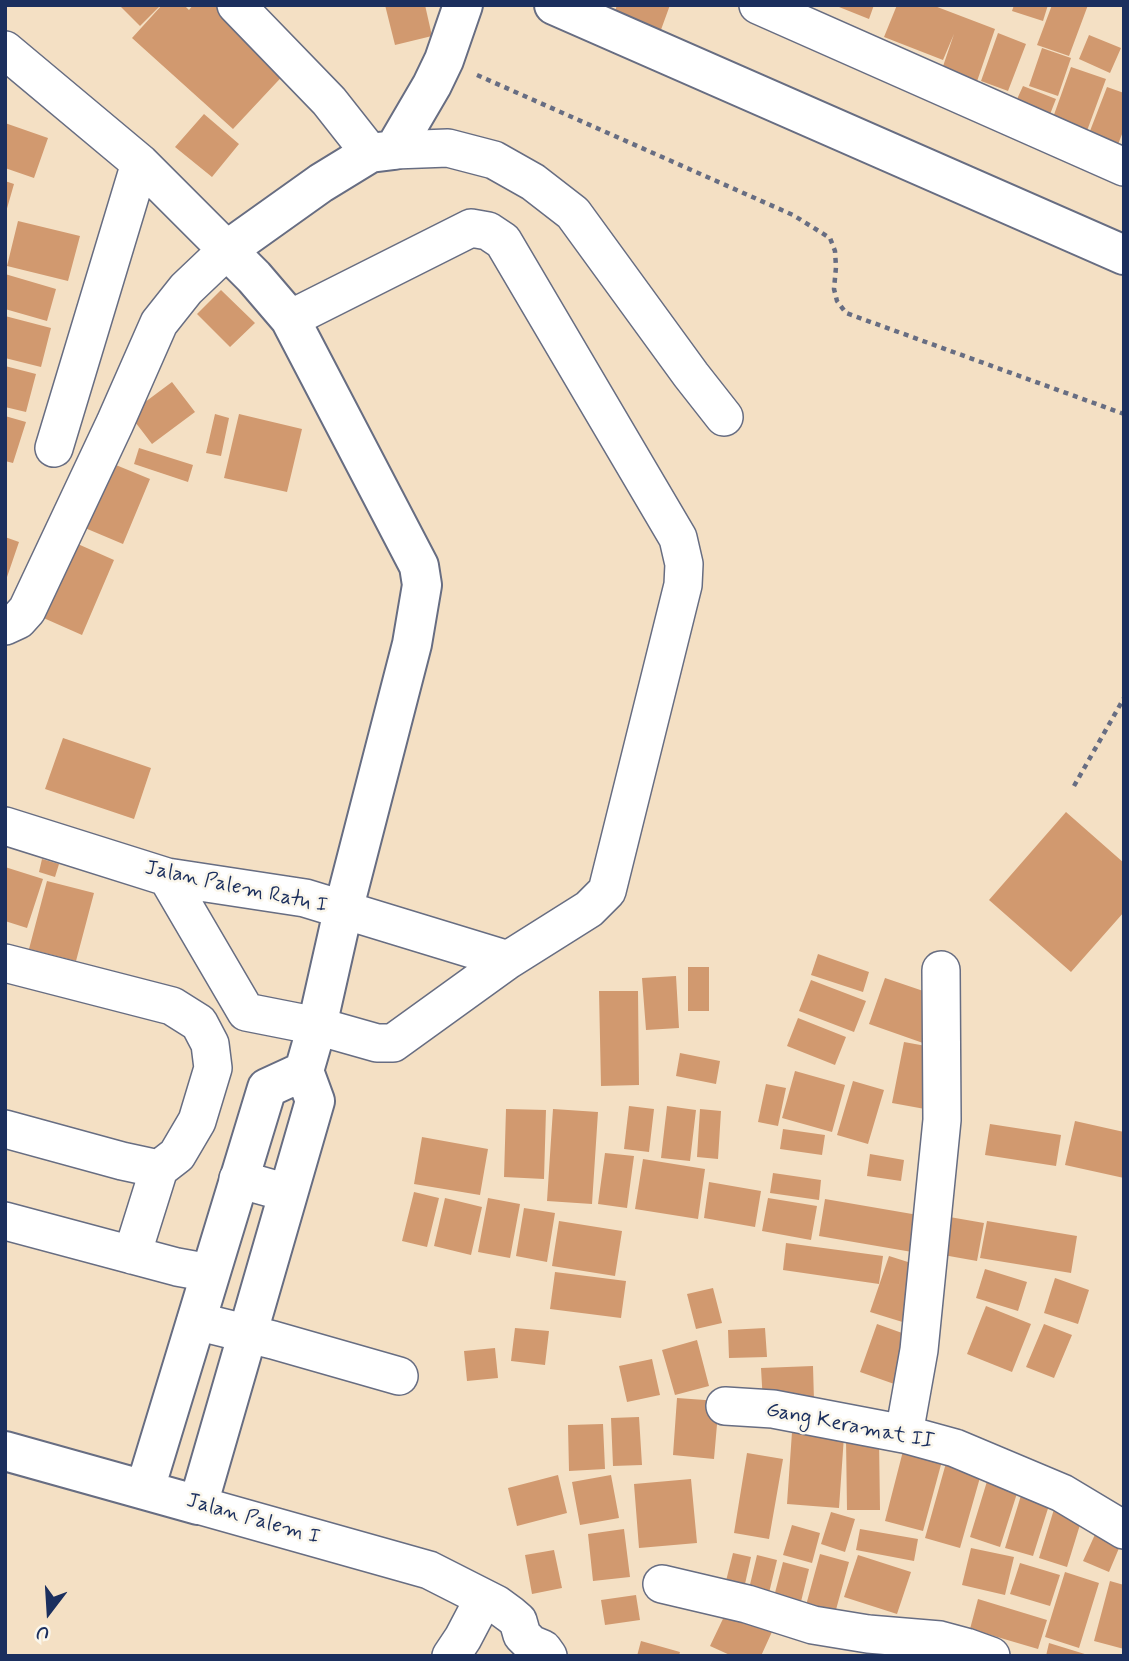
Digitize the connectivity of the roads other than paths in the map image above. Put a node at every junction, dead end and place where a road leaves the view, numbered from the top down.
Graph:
1 (236, 5) edge
2 (463, 5) edge
3 (554, 5) edge
4 (758, 5) edge
5 (5, 50) edge
6 (391, 142) junction
7 (140, 163) junction
8 (1124, 167) edge
9 (227, 250) junction
10 (1124, 255) edge
11 (290, 319) junction
12 (724, 417) dead end
13 (54, 448) dead end
14 (5, 626) edge
15 (5, 826) edge
16 (167, 877) junction
17 (343, 911) junction
18 (508, 960) junction
19 (5, 963) edge
20 (941, 970) dead end
21 (317, 1026) junction
22 (304, 1071) junction
23 (5, 1129) edge
24 (159, 1168) junction
25 (239, 1179) junction
26 (288, 1193) junction
27 (5, 1221) edge
28 (132, 1255) junction
29 (210, 1273) junction
30 (196, 1321) junction
31 (249, 1334) junction
32 (399, 1376) dead end
33 (726, 1406) dead end
34 (904, 1434) junction
35 (5, 1451) edge
36 (145, 1489) junction
37 (198, 1505) junction
38 (1124, 1530) edge
39 (662, 1584) dead end
40 (503, 1609) junction
41 (973, 1653) edge
42 (451, 1656) edge
43 (548, 1656) edge
44 (563, 1656) edge

1 - 6 street
2 - 6 street
3 - 10 street
4 - 8 street
5 - 7 street
6 - 9 street
6 - 12 street
7 - 9 street
7 - 13 street
9 - 11 street
9 - 14 street
11 - 17 street
11 - 18 street
15 - 16 street, Jalan Palem Ratu I
16 - 17 street, Jalan Palem Ratu I
16 - 21 street
17 - 18 street, Jalan Palem Ratu I
17 - 21 street
18 - 21 street
19 - 24 street
20 - 34 street
21 - 22 street
22 - 25 street
22 - 26 street
23 - 24 street
24 - 28 street
25 - 26 street
25 - 29 street
26 - 31 street
27 - 28 street
28 - 29 street
29 - 30 street
30 - 31 street
30 - 36 street
31 - 32 street
31 - 37 street
33 - 34 street, Gang Keramat II
34 - 38 street, Gang Keramat II
35 - 36 street, Jalan Palem I
36 - 37 street, Jalan Palem I
37 - 40 street, Jalan Palem I
39 - 41 street
40 - 42 street
40 - 43 street
40 - 44 street

